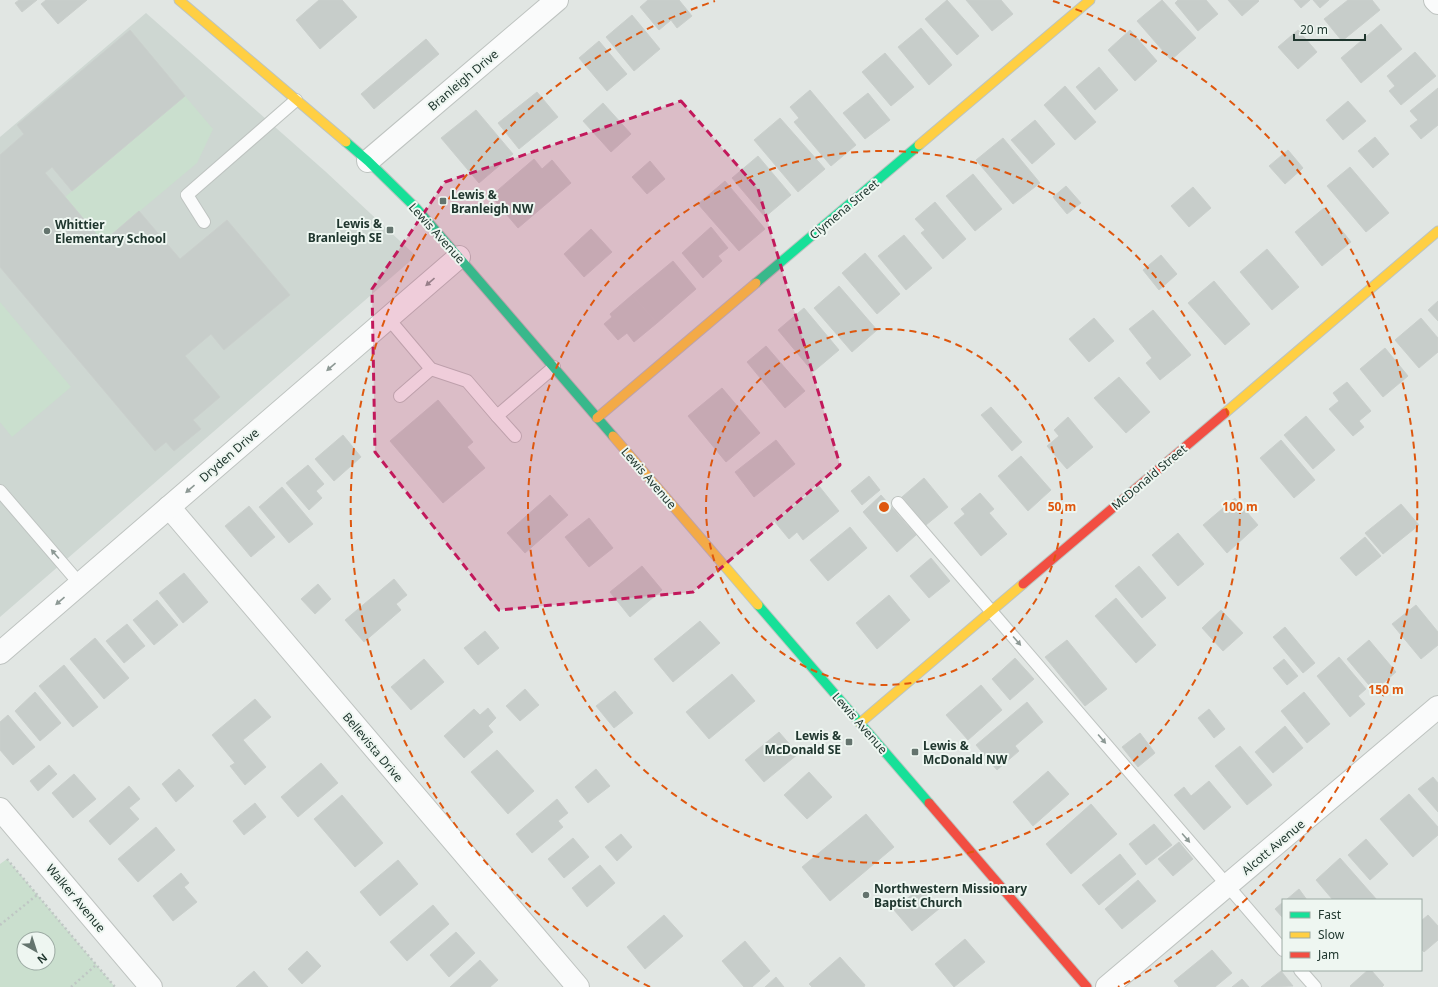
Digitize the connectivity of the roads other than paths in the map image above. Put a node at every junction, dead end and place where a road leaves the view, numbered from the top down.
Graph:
1 (179, 0) edge
2 (557, 0) edge
3 (1090, 0) edge
4 (1435, 0) edge
5 (1438, 3) edge
6 (296, 100) junction
7 (368, 161) junction
8 (204, 222) dead end
9 (1438, 231) edge
10 (459, 257) junction
11 (388, 318) junction
12 (554, 366) junction
13 (431, 369) junction
14 (400, 396) dead end
15 (497, 416) junction
16 (597, 418) junction
17 (515, 436) dead end
18 (0, 491) edge
19 (898, 503) dead end
20 (169, 507) junction
21 (80, 584) junction
22 (991, 611) junction
23 (0, 653) edge
24 (1438, 707) edge
25 (860, 723) junction
26 (0, 809) edge
27 (1227, 885) junction
28 (1282, 949) edge
29 (1301, 971) edge
30 (151, 987) edge
31 (578, 987) edge
32 (1087, 987) edge
33 (1107, 987) edge
34 (1315, 987) edge

1 - 6 street, Lewis Avenue
2 - 7 street, Branleigh Drive
3 - 16 street, Clymena Street
4 - 5 street
6 - 7 street, Lewis Avenue
6 - 8 lane
7 - 10 street, Lewis Avenue
9 - 22 street, McDonald Street
10 -> 11 street, Dryden Drive
10 - 12 street, Lewis Avenue
11 - 13 lane
11 -> 20 street, Dryden Drive
12 - 15 lane
12 - 16 street, Lewis Avenue
13 - 14 lane
13 - 15 lane
15 - 17 lane
16 - 25 street, Lewis Avenue
21 -> 18 lane
19 - 22 lane
20 - 21 street, Dryden Drive
20 - 31 street, Bellevista Drive
21 -> 23 street, Dryden Drive
22 - 25 street, McDonald Street
22 -> 27 lane
24 - 27 street, Alcott Avenue
25 - 32 street, Lewis Avenue
26 - 30 street, Walker Avenue
27 - 28 lane
27 - 33 street, Alcott Avenue
29 - 34 lane

